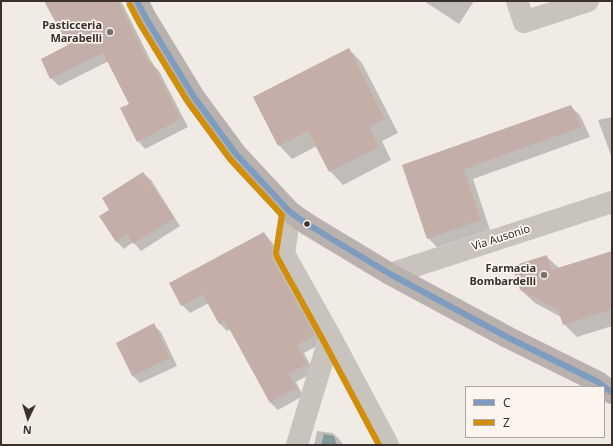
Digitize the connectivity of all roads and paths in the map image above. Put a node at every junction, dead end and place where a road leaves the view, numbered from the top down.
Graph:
1 (137, 1) edge
2 (518, 1) edge
3 (588, 1) edge
4 (612, 202) edge
5 (290, 212) junction
6 (390, 274) junction
7 (330, 336) junction
8 (603, 386) edge
9 (297, 445) edge
10 (388, 445) edge

1 - 5 main road
2 - 3 street
4 - 6 street, Via Ausonio
5 - 6 main road
5 - 7 street
6 - 8 main road
7 - 9 street
7 - 10 street

